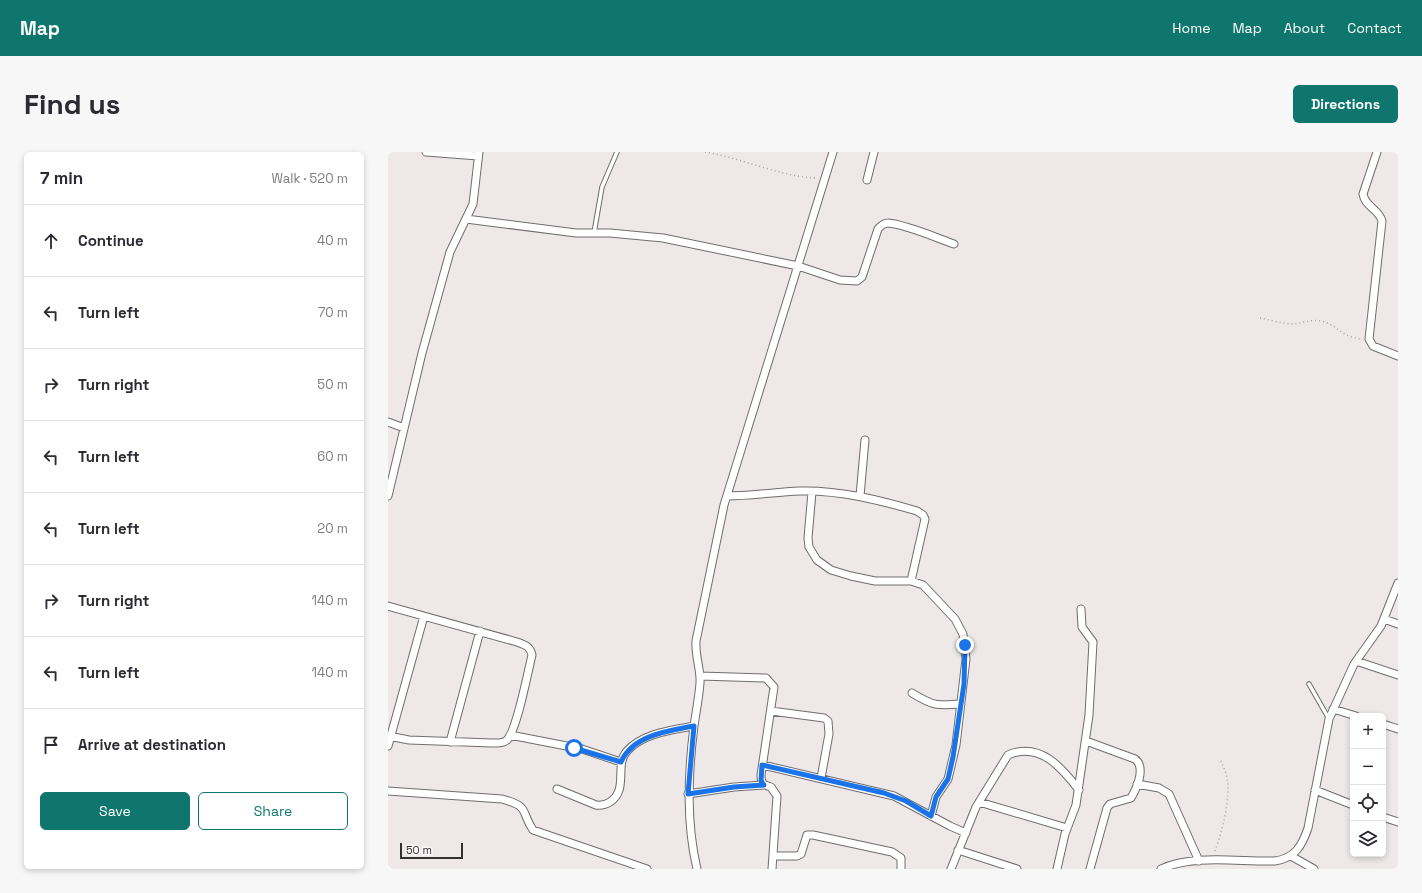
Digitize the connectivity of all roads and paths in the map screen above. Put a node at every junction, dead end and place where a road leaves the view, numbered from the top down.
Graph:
1 (426, 152) edge
2 (617, 152) edge
3 (705, 152) edge
4 (833, 152) edge
5 (874, 152) edge
6 (1377, 152) edge
7 (478, 154) edge
8 (825, 178) junction
9 (867, 180) dead end
10 (466, 220) junction
11 (594, 232) junction
12 (954, 244) dead end
13 (798, 266) junction
14 (1260, 318) dead end
15 (1369, 339) junction
16 (1398, 356) edge
17 (388, 422) edge
18 (404, 428) junction
19 (865, 440) dead end
20 (812, 492) junction
21 (388, 496) edge
22 (727, 496) junction
23 (860, 496) junction
24 (911, 581) junction
25 (1398, 583) edge
26 (388, 606) edge
27 (1081, 609) dead end
28 (424, 616) junction
29 (1384, 619) junction
30 (1398, 624) edge
31 (480, 631) junction
32 (1356, 661) junction
33 (1398, 675) edge
34 (700, 676) junction
35 (1309, 684) dead end
36 (912, 693) dead end
37 (961, 704) junction
38 (1333, 709) junction
39 (771, 711) junction
40 (1350, 714) edge
41 (1329, 719) junction
42 (1386, 725) edge
43 (694, 726) junction
44 (1398, 729) edge
45 (510, 735) junction
46 (389, 737) edge
47 (1086, 741) junction
48 (450, 742) junction
49 (388, 746) edge
50 (1220, 758) dead end
51 (621, 762) junction
52 (762, 765) junction
53 (821, 778) junction
54 (1137, 784) junction
55 (764, 785) junction
56 (557, 789) dead end
57 (1079, 790) junction
58 (1315, 790) junction
59 (388, 791) edge
60 (688, 794) junction
61 (979, 802) junction
62 (1350, 804) edge
63 (931, 816) junction
64 (1386, 818) edge
65 (1398, 822) edge
66 (1067, 828) junction
67 (966, 833) junction
68 (958, 850) junction
69 (773, 856) junction
70 (1291, 856) junction
71 (1212, 860) junction
72 (1199, 861) junction
73 (1258, 865) edge
74 (647, 869) edge
75 (697, 869) edge
76 (772, 869) edge
77 (901, 869) edge
78 (951, 869) edge
79 (1017, 869) edge
80 (1057, 869) edge
81 (1090, 869) edge
82 (1161, 869) edge
83 (1314, 869) edge

1 - 7 street
2 - 11 lane
3 - 8 path
4 - 8 street
5 - 9 street
6 - 15 street
7 - 10 street
8 - 13 street
10 - 11 street
10 - 18 street
11 - 13 street
12 - 13 street
13 - 22 street
14 - 15 path
15 - 16 street
17 - 18 street
18 - 21 street
19 - 23 street
20 - 22 street
20 - 23 street
20 - 24 street
22 - 34 street
23 - 24 street
24 - 37 street
25 - 29 street
26 - 28 street
27 - 47 street
28 - 31 street
28 - 46 street
29 - 30 street
29 - 32 street
31 - 45 street
31 - 48 street
32 - 33 street
32 - 38 street
34 - 39 street
34 - 43 street
35 - 41 lane
36 - 37 street
37 - 63 street
38 - 40 street
38 - 41 street
39 - 52 street
39 - 53 street
41 - 58 street
42 - 44 street
43 - 51 street
43 - 60 street
45 - 48 street
45 - 51 street
46 - 48 street
46 - 49 street
47 - 54 street
47 - 57 street
50 - 71 path
51 - 56 street
52 - 53 street
52 - 55 street
53 - 63 street
54 - 72 street
54 - 81 street
55 - 60 street
55 - 69 street
57 - 61 street
57 - 66 street
58 - 62 street
58 - 70 street
59 - 74 street
60 - 75 street
61 - 66 street
61 - 67 street
63 - 67 street
64 - 65 street
66 - 80 street
67 - 68 street
68 - 78 street
68 - 79 street
69 - 76 street
69 - 77 street
70 - 73 street
70 - 83 street
71 - 72 street
71 - 73 street
72 - 82 street

